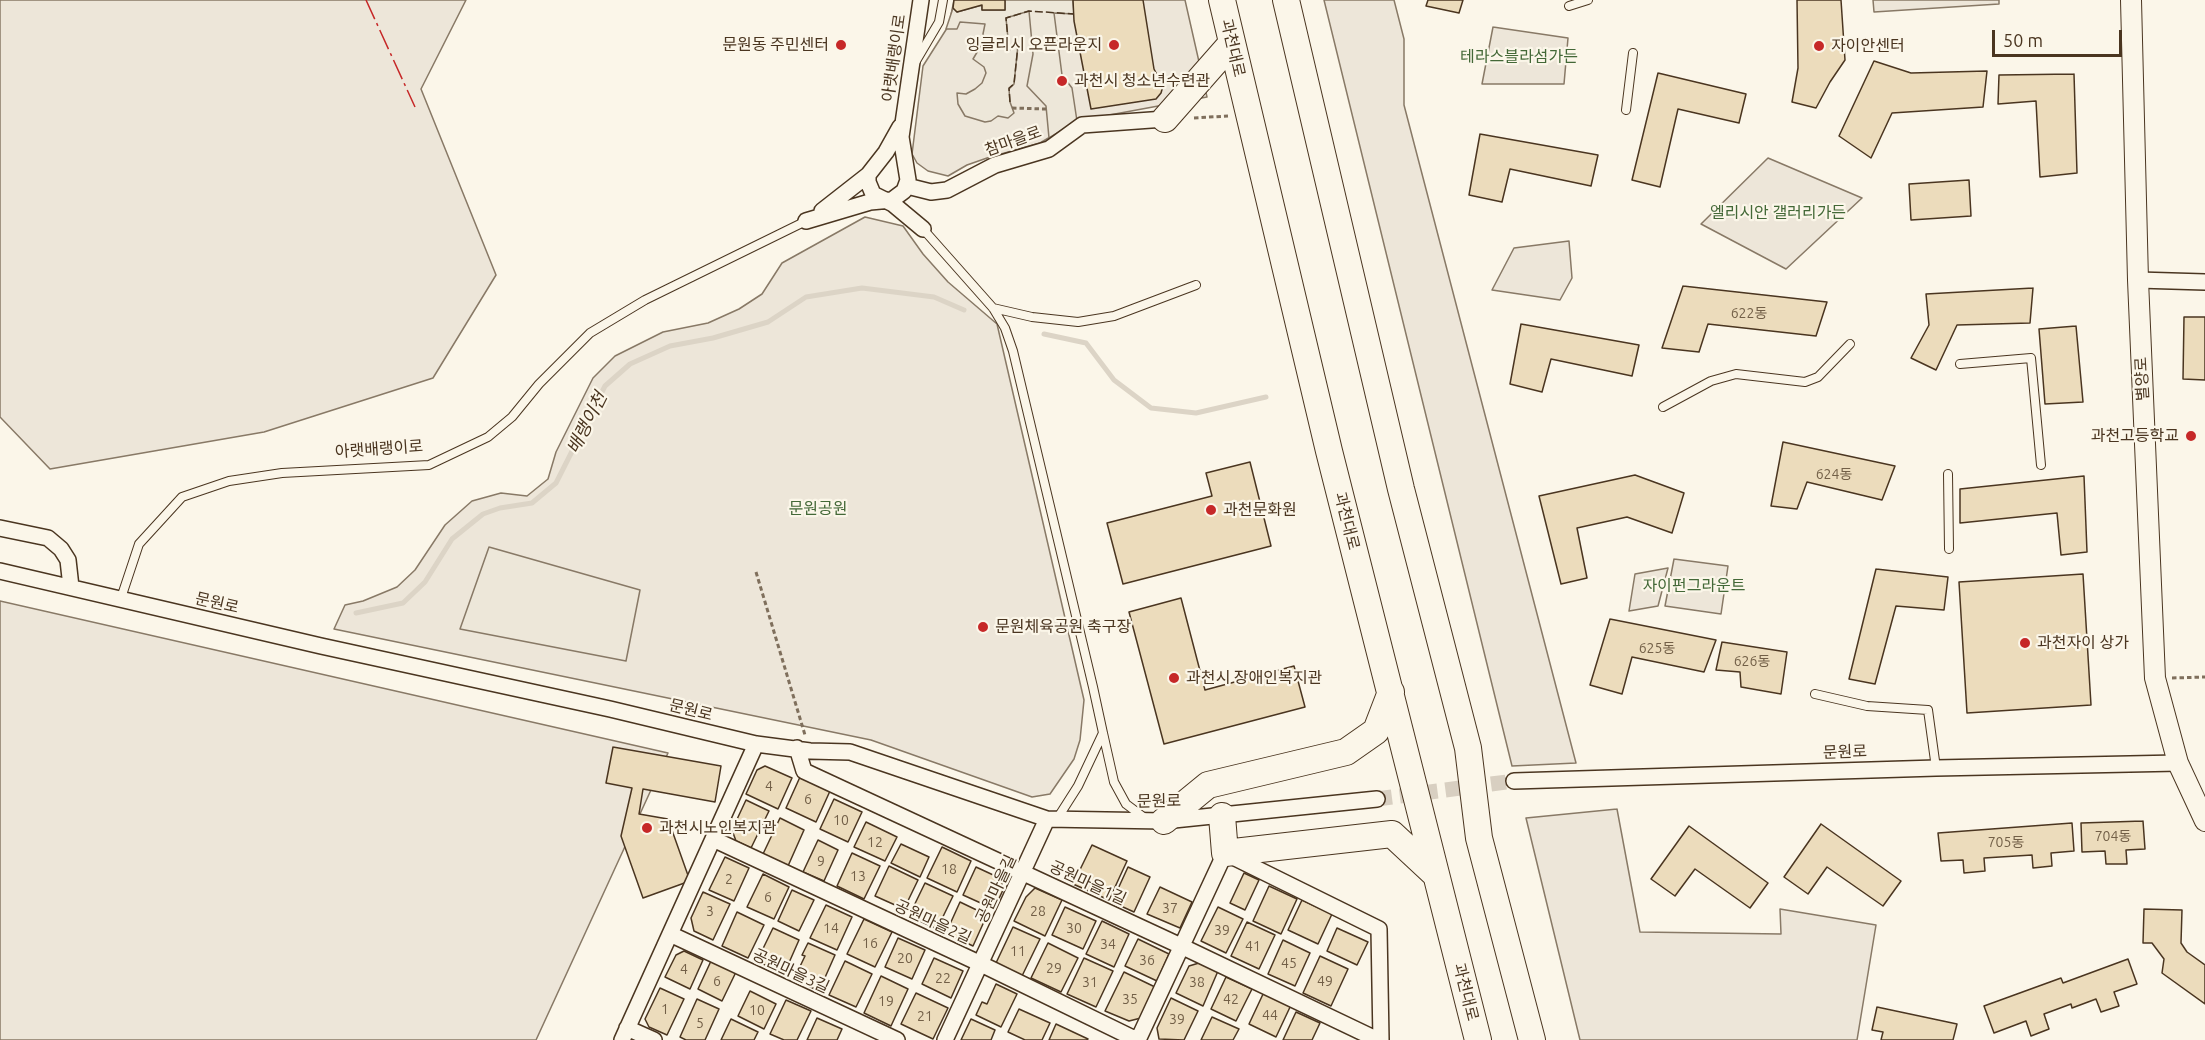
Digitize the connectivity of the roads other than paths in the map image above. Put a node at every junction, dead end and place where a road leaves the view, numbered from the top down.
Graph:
1 (921, 0) edge
2 (943, 0) edge
3 (1222, 0) edge
4 (1286, 0) edge
5 (1588, 0) edge
6 (2131, 0) edge
7 (1569, 6) dead end
8 (1231, 44) junction
9 (1633, 53) dead end
10 (912, 68) junction
11 (1626, 110) dead end
12 (1165, 119) joint
13 (903, 122) junction
14 (872, 169) junction
15 (905, 170) junction
16 (906, 189) junction
17 (883, 200) junction
18 (806, 222) junction
19 (922, 229) junction
20 (2138, 280) junction
21 (2205, 282) edge
22 (1196, 285) dead end
23 (993, 308) junction
24 (1850, 344) dead end
25 (1960, 364) dead end
26 (1663, 407) dead end
27 (2041, 465) dead end
28 (1948, 474) dead end
29 (0, 528) edge
30 (1949, 549) dead end
31 (0, 571) edge
32 (71, 587) junction
33 (121, 598) junction
34 (1390, 692) junction
35 (1815, 694) dead end
36 (1103, 733) junction
37 (756, 744) junction
38 (804, 749) junction
39 (2178, 763) junction
40 (1936, 768) junction
41 (1514, 781) tunnel mouth
42 (1377, 798) tunnel mouth
43 (1222, 816) junction
44 (1052, 819) junction
45 (1155, 820) junction
46 (2205, 821) edge
47 (713, 839) junction
48 (1225, 853) junction
49 (1023, 873) junction
50 (1436, 875) junction
51 (670, 934) junction
52 (1183, 947) junction
53 (981, 964) junction
54 (625, 1034) edge
55 (654, 1040) edge
56 (897, 1040) edge
57 (945, 1040) edge
58 (1137, 1040) edge
59 (1379, 1040) edge
60 (1478, 1040) edge
61 (1532, 1040) edge

1 - 10 street, 아랫배랭이로
2 - 10 lane
3 - 8 highway, 과천대로
4 - 61 highway
5 - 7 lane
6 - 20 street, 별양로
8 - 12 highway
8 - 34 highway, 과천대로
9 - 11 lane
10 - 13 street, 아랫배랭이로
12 - 16 street, 참마을로
13 - 14 street
13 - 15 street
14 - 15 street
14 - 17 street
14 - 18 street
15 - 16 street
16 - 17 street
16 - 19 street
17 - 18 street
17 - 19 street
18 - 33 lane, 아랫배랭이로
19 - 23 lane
20 - 21 street
20 - 39 street, 별양로
22 - 23 lane
23 - 36 lane
24 - 26 lane
25 - 27 lane
28 - 30 lane
29 - 32 street
31 - 32 street, 문원로
32 - 33 street, 문원로
33 - 37 street, 문원로
34 - 45 highway
34 - 50 highway, 과천대로
35 - 40 lane
36 - 44 lane
36 - 45 lane
37 - 38 street, 문원로
37 - 47 street
38 - 44 street, 문원로
38 - 49 street, 공원마을1길
39 - 40 street, 문원로
39 - 46 street, 별양로
40 - 41 street, 문원로
42 - 43 street, 문원로
43 - 45 street, 문원로
43 - 48 highway
44 - 45 street, 문원로
44 - 49 street, 공원마을길
47 - 51 street
47 - 53 street, 공원마을2길
48 - 50 highway
48 - 52 street
48 - 59 street
49 - 52 street, 공원마을1길
49 - 53 street, 공원마을길
50 - 60 highway, 과천대로
51 - 54 street
51 - 56 street, 공원마을3길
52 - 58 street
52 - 59 street, 공원마을1길
53 - 57 street, 공원마을길
53 - 58 street, 공원마을2길
54 - 55 street

